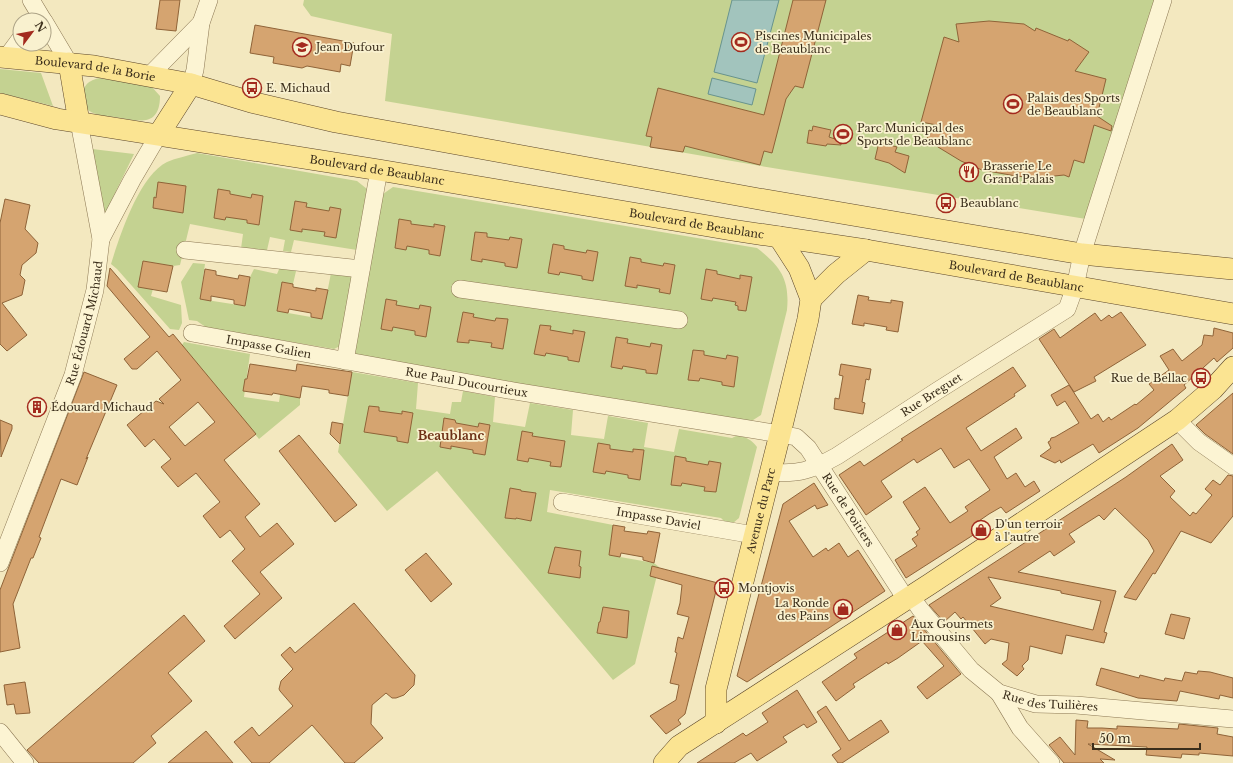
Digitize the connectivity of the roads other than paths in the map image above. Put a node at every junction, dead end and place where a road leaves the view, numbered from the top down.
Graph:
1 (209, 0) edge
2 (1163, 0) edge
3 (202, 23) junction
4 (52, 34) edge
5 (12, 47) edge
6 (3, 57) edge
7 (69, 63) junction
8 (149, 76) junction
9 (186, 90) junction
10 (0, 104) edge
11 (79, 122) junction
12 (160, 134) junction
13 (379, 170) junction
14 (786, 203) junction
15 (875, 218) junction
16 (779, 237) junction
17 (101, 238) junction
18 (185, 250) dead end
19 (866, 250) junction
20 (1082, 254) junction
21 (361, 269) junction
22 (1233, 269) edge
23 (1075, 287) junction
24 (460, 289) dead end
25 (811, 299) junction
26 (1233, 314) edge
27 (679, 320) dead end
28 (192, 333) dead end
29 (345, 361) junction
30 (1229, 374) edge
31 (1177, 420) junction
32 (780, 434) junction
33 (819, 466) junction
34 (1233, 466) edge
35 (770, 472) junction
36 (562, 502) dead end
37 (754, 535) junction
38 (0, 563) edge
39 (909, 597) junction
40 (999, 693) junction
41 (1233, 719) edge
42 (716, 722) junction
43 (0, 732) edge
44 (663, 757) edge
45 (24, 763) edge
46 (1051, 763) edge

1 - 3 street
2 - 20 street, Rue Breguet
3 - 8 street
3 - 9 street
4 - 7 street
5 - 6 street
6 - 7 main road, Boulevard de la Borie
7 - 8 main road, Boulevard de la Borie
7 - 11 main road
8 - 9 main road, Boulevard de la Borie
9 - 12 main road, Rue Édouard Michaud
9 - 14 main road
10 - 11 main road
11 - 12 main road
11 - 17 street, Rue Édouard Michaud
12 - 13 main road, Boulevard de Beaublanc
12 - 17 street, Rue Édouard Michaud
13 - 16 main road, Boulevard de Beaublanc
13 - 21 street
14 - 15 main road
14 - 16 main road
15 - 19 main road
15 - 20 main road
16 - 19 main road, Boulevard de Beaublanc
16 - 25 main road, Avenue du Parc
17 - 38 street, Rue Édouard Michaud
18 - 21 street
19 - 23 main road, Boulevard de Beaublanc
19 - 25 main road
20 - 22 main road
20 - 23 street, Rue Breguet
21 - 29 street
23 - 26 main road, Boulevard de Beaublanc
23 - 33 street, Rue Breguet
24 - 27 street
25 - 32 main road, Avenue du Parc
28 - 29 street, Impasse Galien
29 - 32 street, Rue Paul Ducourtieux
30 - 31 main road
31 - 34 street
31 - 39 main road
32 - 33 street, Rue de Poitiers
32 - 35 main road, Avenue du Parc
33 - 35 street, Rue Breguet
33 - 39 street, Rue de Poitiers
35 - 37 main road, Avenue du Parc
36 - 37 street, Impasse Daviel
37 - 42 main road, Avenue du Parc
39 - 40 street, Rue des Tuilières
39 - 42 main road
40 - 41 street, Rue des Tuilières
40 - 46 street
42 - 44 main road
43 - 45 street

